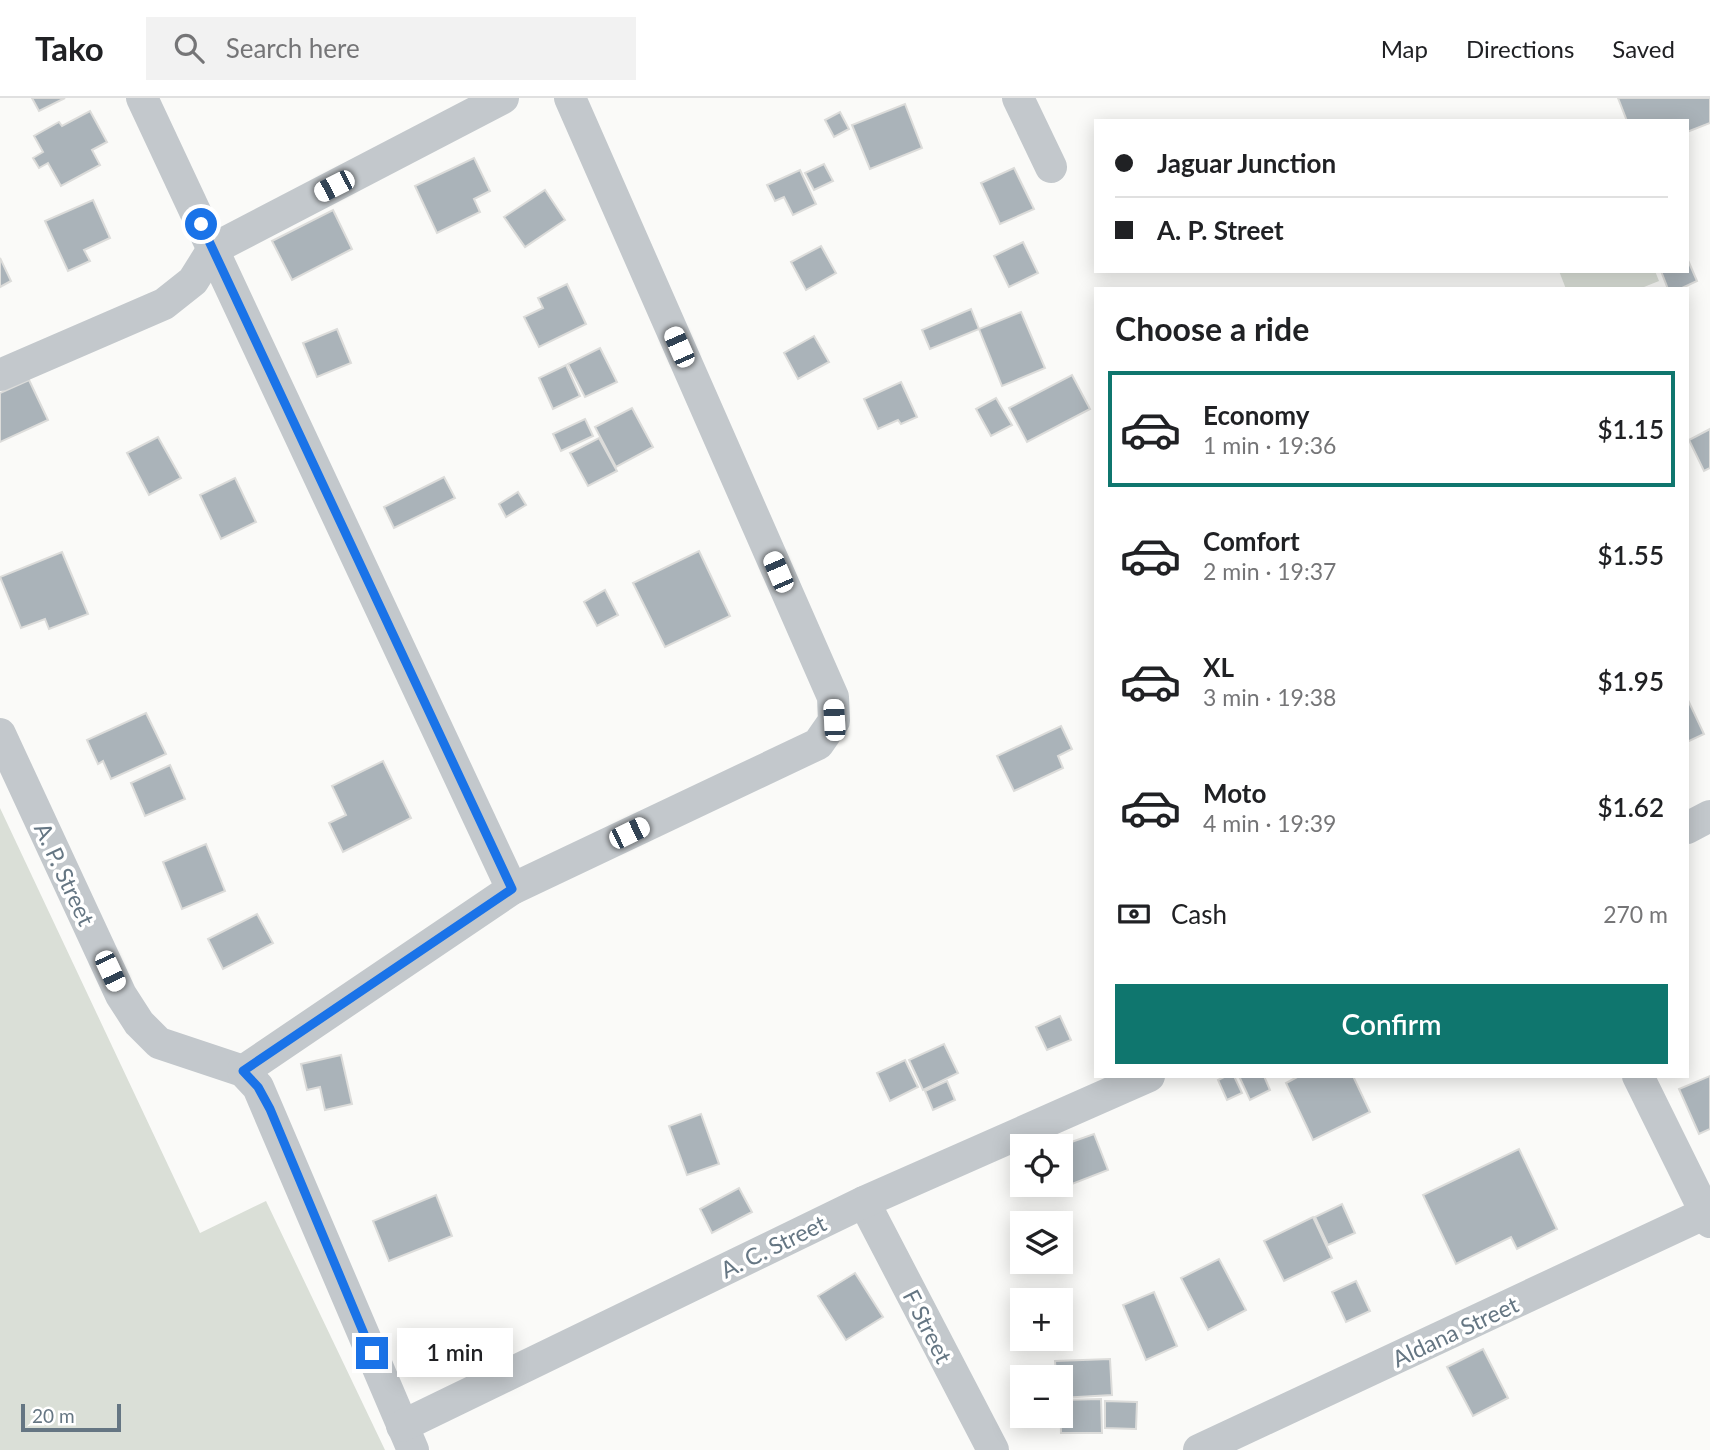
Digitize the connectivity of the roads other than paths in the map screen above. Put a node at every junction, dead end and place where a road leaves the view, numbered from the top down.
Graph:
1 (142, 98) edge
2 (503, 98) edge
3 (570, 98) edge
4 (1018, 98) edge
5 (1051, 167) dead end
6 (213, 249) junction
7 (0, 375) edge
8 (0, 734) edge
9 (1710, 816) edge
10 (1689, 827) edge
11 (512, 889) junction
12 (243, 1071) junction
13 (1144, 1078) edge
14 (1639, 1078) edge
15 (864, 1202) junction
16 (1709, 1216) edge
17 (408, 1438) edge
18 (993, 1450) edge
19 (1199, 1450) edge

1 - 6 street
2 - 6 street
3 - 11 street
4 - 5 street
6 - 7 street
6 - 11 street
8 - 12 street, A. P. Street
9 - 10 street
11 - 12 street
12 - 17 street
13 - 15 street, A. C. Street
14 - 16 street
15 - 17 street, A. C. Street
15 - 18 street, F Street
16 - 19 street, Aldana Street

